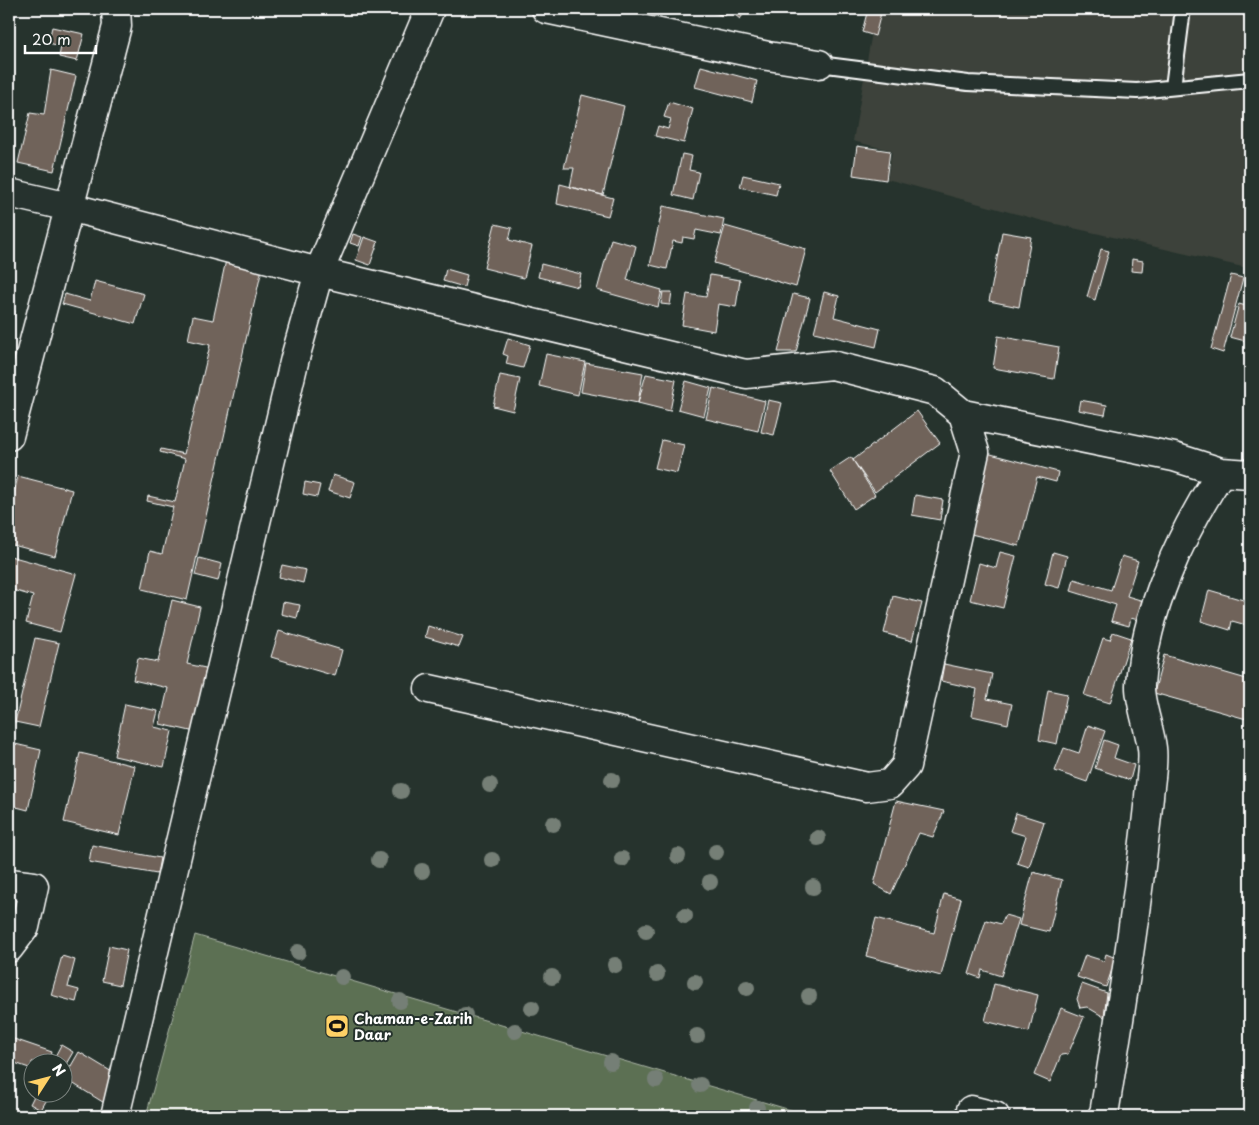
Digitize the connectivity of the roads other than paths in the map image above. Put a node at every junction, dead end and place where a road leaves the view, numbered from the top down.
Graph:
1 (116, 9) edge
2 (430, 9) edge
3 (546, 9) edge
4 (1183, 9) edge
5 (819, 64) joint
6 (1250, 80) edge
7 (1173, 88) junction
8 (9, 193) edge
9 (69, 207) junction
10 (320, 272) junction
11 (963, 414) junction
12 (9, 436) edge
13 (1221, 472) junction
14 (1250, 474) edge
15 (429, 689) dead end
16 (9, 883) edge
17 (9, 948) edge
18 (115, 1116) edge
19 (970, 1116) edge
20 (995, 1116) edge
21 (1102, 1116) edge

1 - 9 street
2 - 10 street
3 - 5 street
4 - 7 lane
5 - 7 lane
6 - 7 lane
8 - 9 street
9 - 10 street
9 - 12 street
10 - 11 street
10 - 18 street
11 - 13 street
11 - 15 street
13 - 14 street
13 - 21 street
16 - 17 street
19 - 20 street

